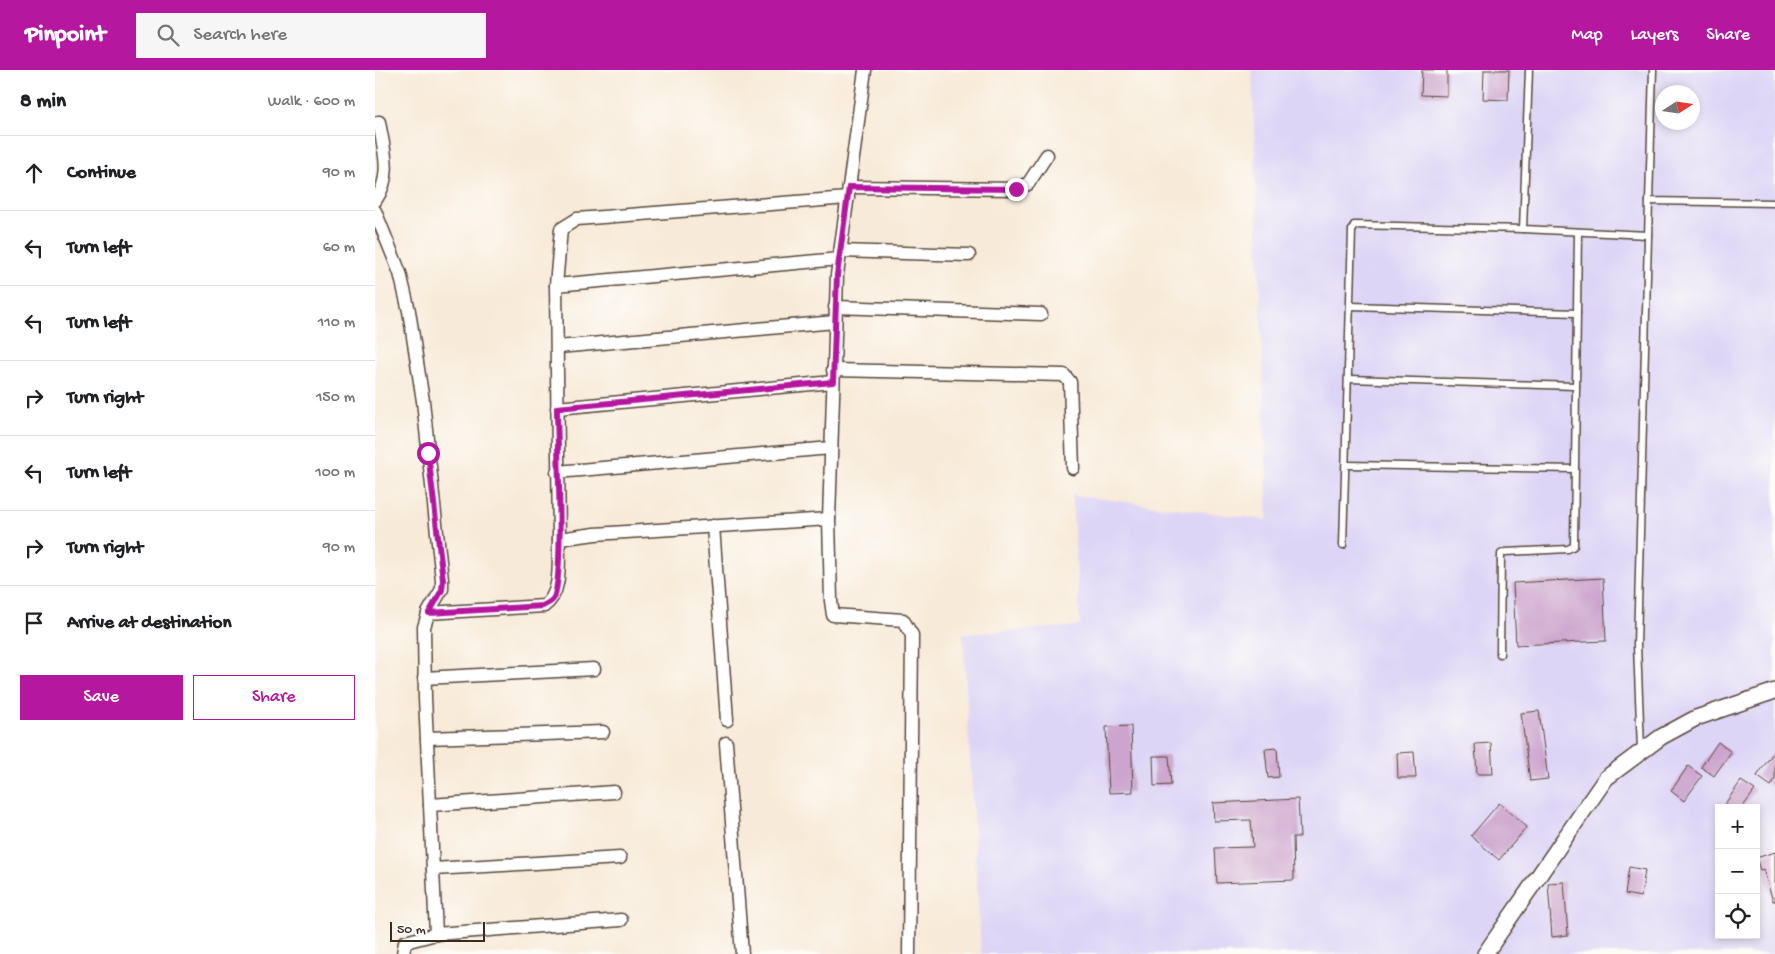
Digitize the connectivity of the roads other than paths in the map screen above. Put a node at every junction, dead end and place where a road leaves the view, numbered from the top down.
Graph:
1 (865, 70) edge
2 (1529, 70) edge
3 (1653, 70) edge
4 (379, 122) dead end
5 (1047, 155) dead end
6 (849, 192) junction
7 (375, 201) edge
8 (1649, 201) junction
9 (1775, 203) edge
10 (375, 211) edge
11 (1523, 229) junction
12 (1578, 232) junction
13 (1648, 235) junction
14 (969, 254) dead end
15 (840, 255) junction
16 (556, 285) junction
17 (1351, 306) junction
18 (835, 307) junction
19 (1577, 312) junction
20 (1041, 314) dead end
21 (835, 322) junction
22 (558, 347) junction
23 (833, 376) junction
24 (1349, 380) junction
25 (1576, 386) junction
26 (557, 408) junction
27 (831, 448) junction
28 (1347, 465) junction
29 (1073, 468) dead end
30 (1575, 468) junction
31 (557, 472) junction
32 (829, 519) junction
33 (713, 526) junction
34 (559, 539) junction
35 (1343, 545) dead end
36 (429, 613) junction
37 (1500, 654) dead end
38 (594, 669) dead end
39 (425, 678) junction
40 (1775, 691) edge
41 (727, 720) dead end
42 (603, 732) dead end
43 (427, 738) junction
44 (726, 743) dead end
45 (1641, 751) junction
46 (614, 792) dead end
47 (430, 805) junction
48 (620, 858) dead end
49 (433, 869) junction
50 (621, 920) dead end
51 (436, 934) junction
52 (403, 954) edge
53 (742, 954) edge
54 (909, 954) edge
55 (1485, 954) edge

1 - 6 street
2 - 11 lane
3 - 8 lane
4 - 7 street
5 - 6 street
6 - 15 street
6 - 16 street
8 - 9 lane
8 - 13 lane
10 - 36 street
11 - 12 lane
11 - 17 lane
12 - 13 lane
12 - 19 lane
13 - 45 lane
14 - 15 street
15 - 16 street
15 - 18 street
16 - 22 street
17 - 19 lane
17 - 24 lane
18 - 20 street
18 - 21 street
19 - 25 lane
21 - 22 street
21 - 23 street
22 - 26 street
23 - 26 street
23 - 27 street
23 - 29 street
24 - 25 lane
24 - 28 lane
25 - 30 lane
26 - 31 street
27 - 31 street
27 - 32 street
28 - 30 lane
28 - 35 lane
30 - 37 lane
31 - 34 street
32 - 33 street
32 - 54 street
33 - 34 street
33 - 41 street
34 - 36 street
36 - 39 street
38 - 39 street
39 - 43 street
40 - 45 street
42 - 43 street
43 - 47 street
44 - 53 street
45 - 55 street
46 - 47 street
47 - 49 street
48 - 49 street
49 - 51 street
50 - 51 street
51 - 52 street

